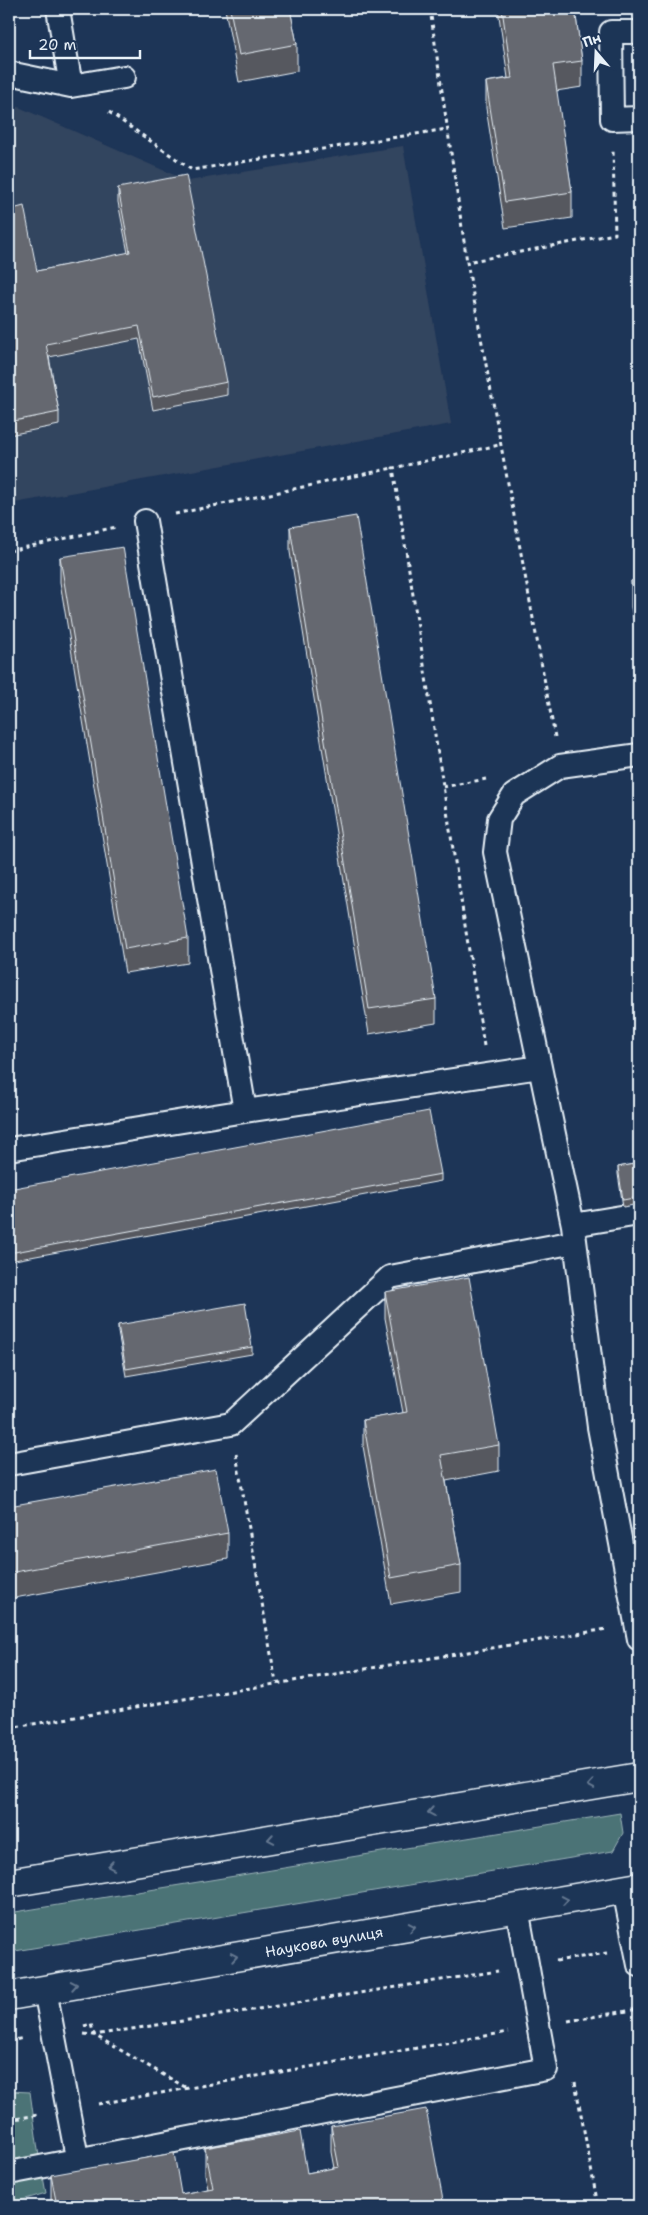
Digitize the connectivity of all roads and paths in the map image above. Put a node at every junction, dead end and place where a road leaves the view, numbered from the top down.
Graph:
1 (58, 9) edge
2 (430, 9) edge
3 (639, 32) edge
4 (9, 73) edge
5 (124, 77) dead end
6 (71, 86) junction
7 (639, 118) edge
8 (612, 119) junction
9 (447, 129) junction
10 (467, 262) junction
11 (499, 445) junction
12 (393, 468) junction
13 (146, 520) junction
14 (9, 550) edge
15 (639, 755) edge
16 (560, 766) junction
17 (540, 1067) junction
18 (488, 1073) junction
19 (244, 1111) junction
20 (9, 1149) edge
21 (639, 1214) edge
22 (574, 1234) junction
23 (231, 1424) junction
24 (9, 1464) edge
25 (637, 1632) edge
26 (276, 1682) junction
27 (9, 1728) edge
28 (639, 1776) edge
29 (9, 1883) edge
30 (631, 1889) edge
31 (517, 1908) junction
32 (638, 1957) edge
33 (528, 1966) junction
34 (45, 1990) junction
35 (9, 1996) edge
36 (639, 2009) edge
37 (91, 2024) dead end
38 (538, 2027) junction
39 (53, 2032) junction
40 (94, 2035) junction
41 (574, 2080) dead end
42 (186, 2087) junction
43 (67, 2109) junction
44 (9, 2120) edge
45 (77, 2159) junction
46 (9, 2173) edge
47 (84, 2195) edge
48 (598, 2206) edge

1 - 6 lane
2 - 9 path
3 - 8 lane
4 - 6 lane
5 - 6 lane
6 - 9 path
7 - 8 lane
8 - 10 path
9 - 10 path
10 - 11 path
11 - 12 path
11 - 16 path
12 - 13 path
12 - 18 path
13 - 14 path
13 - 19 lane
15 - 16 lane
16 - 17 lane
17 - 18 lane
17 - 22 lane
18 - 19 lane
19 - 20 lane
21 - 22 lane
22 - 23 lane
22 - 25 lane
23 - 24 lane
23 - 26 path
25 - 26 path
26 - 27 path
28 -> 29 main road
31 -> 30 main road, Наукова вулиця
30 - 32 lane
31 - 33 lane
34 -> 31 main road, Наукова вулиця
32 - 33 path
33 - 38 lane
33 - 40 path
34 - 35 main road, Наукова вулиця
34 - 39 lane
36 - 38 path
37 - 40 path
38 - 42 path
38 - 45 lane
39 - 40 path
39 - 43 lane
40 - 42 path
41 - 48 path
42 - 43 path
43 - 44 path
43 - 45 lane
45 - 46 lane
45 - 47 lane

